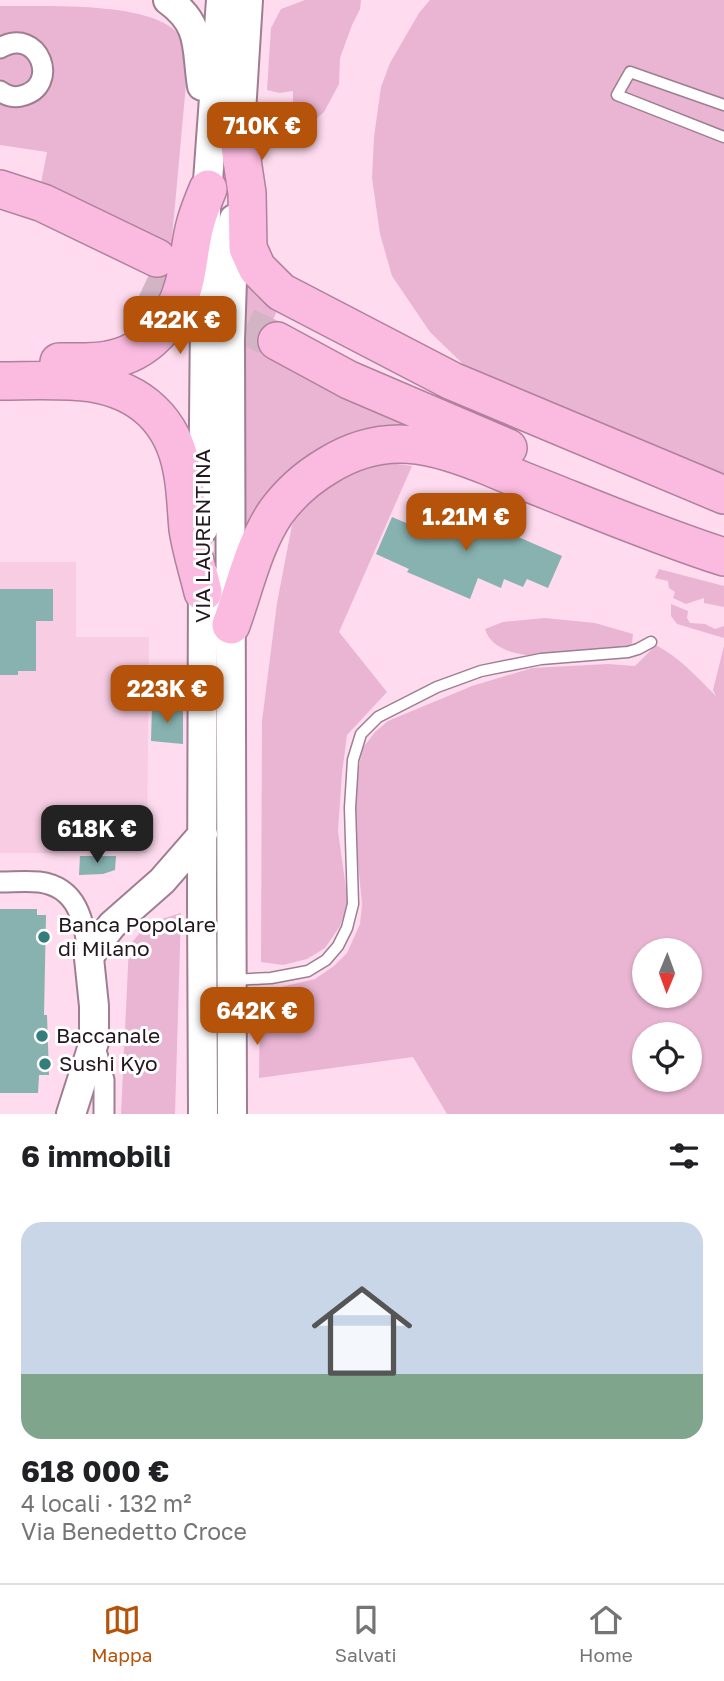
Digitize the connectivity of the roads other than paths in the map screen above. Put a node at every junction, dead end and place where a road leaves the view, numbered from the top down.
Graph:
1 (167, 0) edge
2 (222, 0) edge
3 (248, 0) edge
4 (268, 0) edge
5 (0, 48) edge
6 (244, 66) junction
7 (0, 91) edge
8 (724, 105) edge
9 (226, 131) junction
10 (724, 137) edge
11 (0, 189) edge
12 (208, 189) junction
13 (0, 214) edge
14 (0, 362) edge
15 (0, 382) edge
16 (724, 495) edge
17 (724, 511) edge
18 (724, 534) edge
19 (724, 557) edge
20 (203, 592) junction
21 (231, 625) junction
22 (651, 642) dead end
23 (203, 834) junction
24 (0, 882) edge
25 (89, 958) junction
26 (232, 981) junction
27 (94, 1042) junction
28 (71, 1114) edge
29 (104, 1114) edge
30 (203, 1114) edge
31 (232, 1114) edge

1 - 9 main road
2 - 9 main road, VIA LAURENTINA
3 - 6 main road, VIA LAURENTINA
4 - 6 main road
5 - 7 street
6 - 9 main road, VIA LAURENTINA
8 - 10 lane
9 - 12 main road, VIA LAURENTINA
9 - 16 highway
9 - 21 main road, VIA LAURENTINA
11 - 13 highway
12 - 14 highway
12 - 20 main road, VIA LAURENTINA
15 - 20 highway
17 - 18 highway
19 - 21 highway
20 - 23 main road, VIA LAURENTINA
21 - 26 main road, VIA LAURENTINA
22 - 26 lane
23 - 25 main road
23 - 30 main road, VIA LAURENTINA
24 - 25 street
25 - 27 main road
26 - 31 main road, VIA LAURENTINA
27 - 28 main road
27 - 29 street

